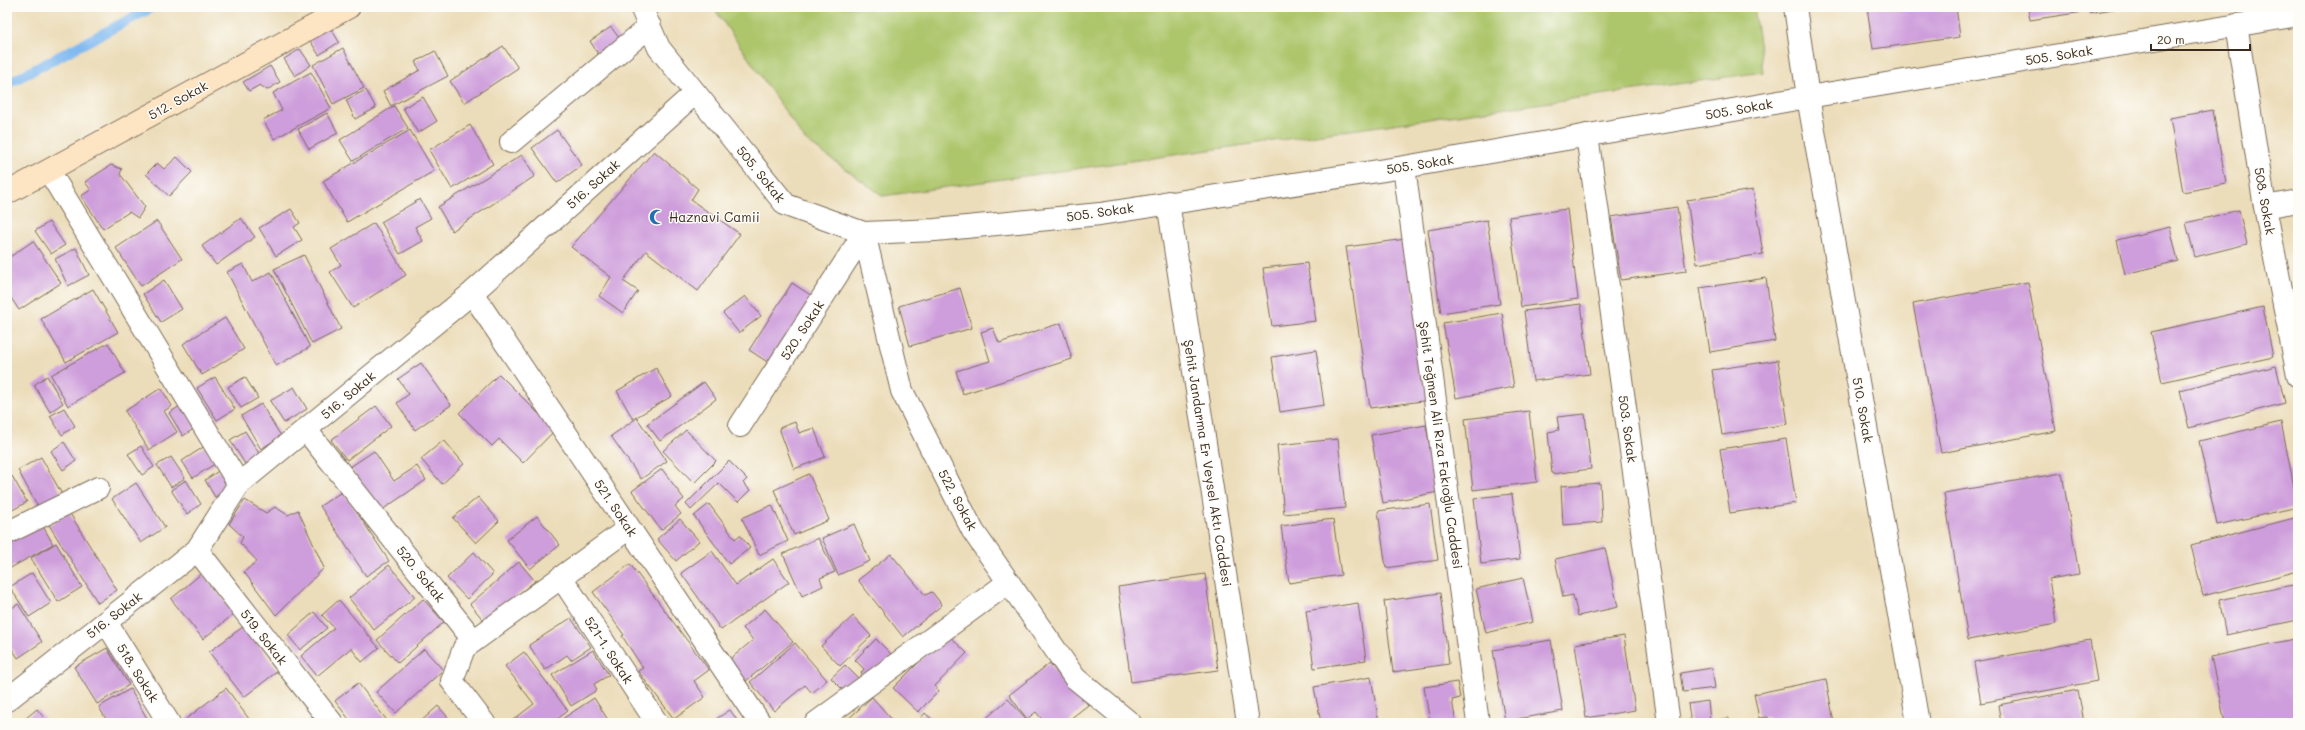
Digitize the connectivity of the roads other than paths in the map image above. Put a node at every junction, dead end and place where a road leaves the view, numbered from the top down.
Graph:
1 (349, 7) edge
2 (1795, 7) edge
3 (2298, 15) edge
4 (645, 17) edge
5 (2236, 25) junction
6 (695, 93) junction
7 (1808, 97) junction
8 (1587, 135) junction
9 (511, 142) dead end
10 (1404, 167) junction
11 (48, 171) junction
12 (7, 193) edge
13 (2298, 201) edge
14 (1168, 202) junction
15 (2265, 207) junction
16 (864, 233) junction
17 (472, 293) junction
18 (2298, 376) edge
19 (740, 426) dead end
20 (306, 430) junction
21 (239, 484) junction
22 (98, 488) dead end
23 (629, 528) junction
24 (7, 534) edge
25 (197, 550) junction
26 (561, 577) junction
27 (1009, 582) junction
28 (106, 622) junction
29 (474, 641) junction
30 (7, 700) edge
31 (170, 723) edge
32 (332, 723) edge
33 (484, 723) edge
34 (657, 723) edge
35 (760, 723) edge
36 (816, 723) edge
37 (1130, 723) edge
38 (1248, 723) edge
39 (1478, 723) edge
40 (1669, 723) edge
41 (1918, 723) edge

1 - 11 street, 512. Sokak
2 - 7 street, 510. Sokak
3 - 5 street, 505. Sokak
4 - 6 street, 505. Sokak
4 - 9 street
5 - 7 street, 505. Sokak
5 - 15 street, 508. Sokak
6 - 16 street, 505. Sokak
6 - 17 street, 516. Sokak
7 - 8 street, 505. Sokak
7 - 41 street, 510. Sokak
8 - 10 street, 505. Sokak
8 - 40 street, 503. Sokak
10 - 14 street, 505. Sokak
10 - 39 street, Şehit Teğmen Ali Rıza Fakıoğlu Caddesi
11 - 12 street, 512. Sokak
11 - 21 street
13 - 15 street
14 - 16 street, 505. Sokak
14 - 38 street, Şehit Jandarma Er Veysel Aktı Caddesi
15 - 18 street, 508. Sokak
16 - 19 street, 520. Sokak
16 - 27 street, 522. Sokak
17 - 20 street, 516. Sokak
17 - 23 street, 521. Sokak
20 - 21 street, 516. Sokak
20 - 29 street, 520. Sokak
21 - 25 street, 516. Sokak
22 - 24 street
23 - 26 street
23 - 35 street, 521. Sokak
25 - 28 street, 516. Sokak
25 - 32 street, 519. Sokak
26 - 29 street
26 - 34 street, 521-1. Sokak
27 - 36 street
27 - 37 street, 522. Sokak
28 - 30 street, 516. Sokak
28 - 31 street, 518. Sokak
29 - 33 street

